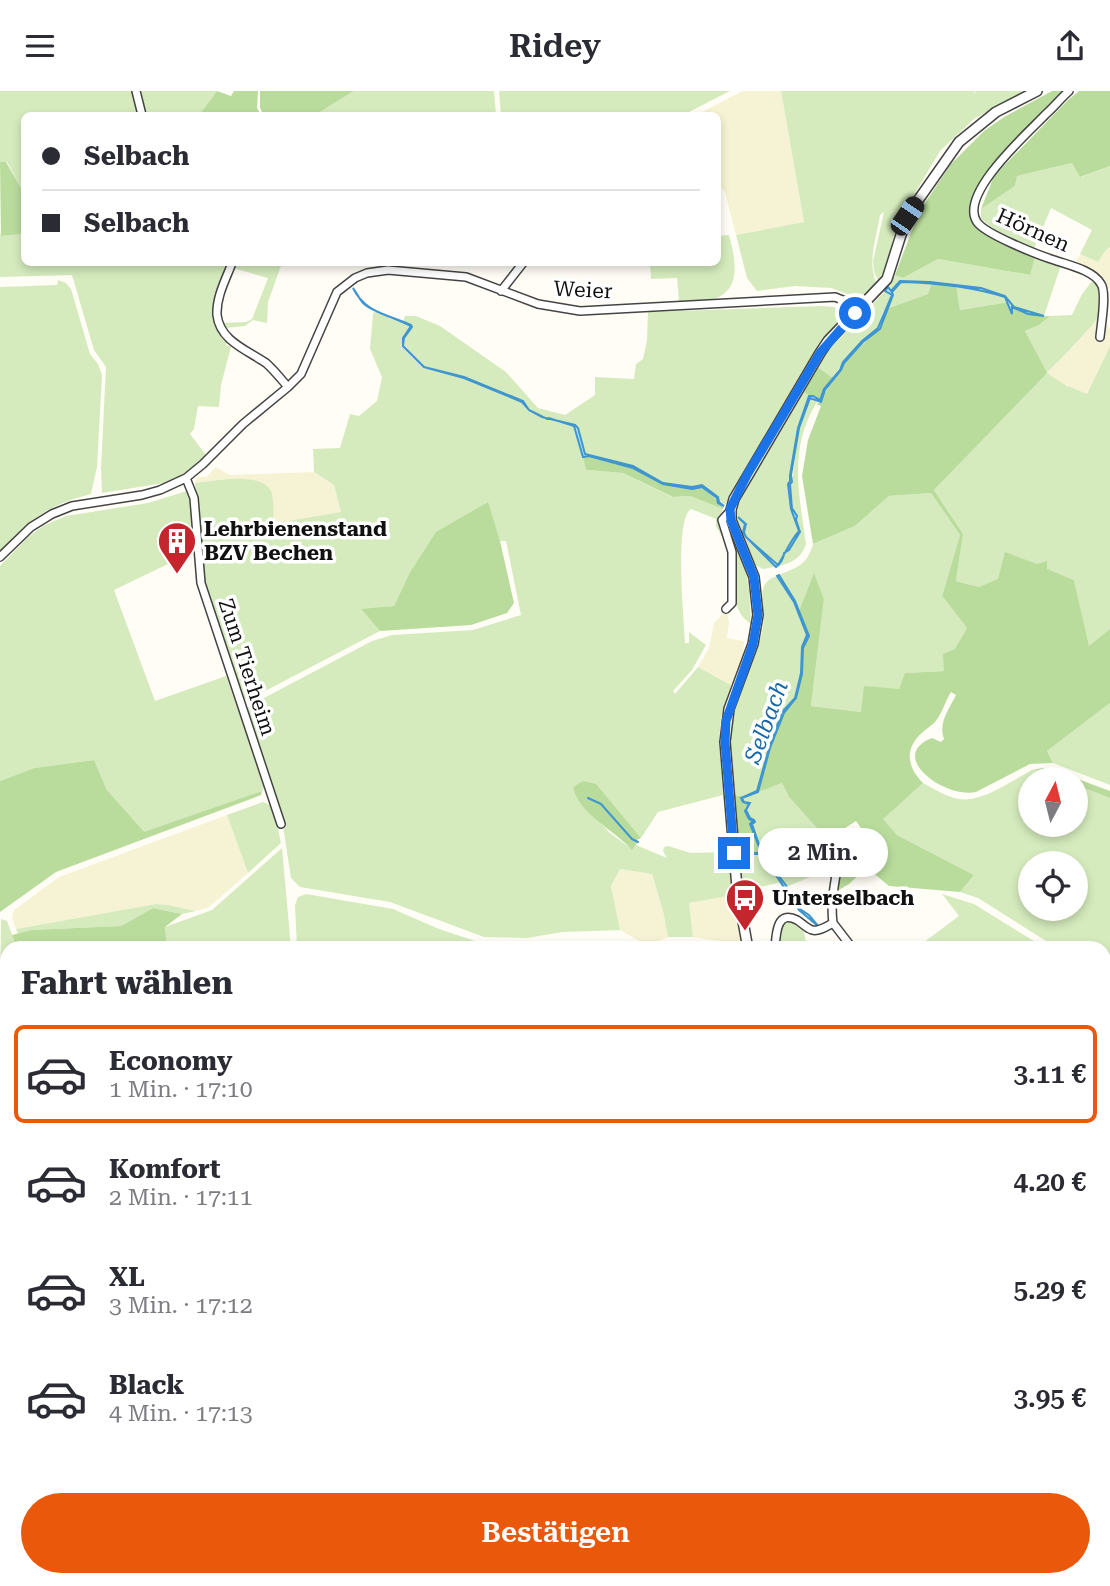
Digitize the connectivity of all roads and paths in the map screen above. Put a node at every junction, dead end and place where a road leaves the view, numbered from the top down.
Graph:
1 (136, 91) edge
2 (1037, 91) edge
3 (1069, 91) edge
4 (141, 112) edge
5 (231, 266) edge
6 (521, 266) edge
7 (501, 291) junction
8 (855, 313) junction
9 (1100, 337) dead end
10 (288, 387) junction
11 (186, 478) junction
12 (730, 509) junction
13 (0, 557) edge
14 (726, 609) dead end
15 (281, 824) dead end
16 (848, 837) dead end
17 (834, 923) junction
18 (747, 941) edge
19 (776, 941) edge
20 (846, 941) edge

1 - 4 street
2 - 8 street
3 - 9 street, Hörnen
5 - 10 street
6 - 7 street
7 - 8 street, Weier
7 - 10 street, Weier
8 - 12 street
10 - 11 street, Weier
11 - 13 street, Weier
11 - 15 street, Zum Tierheim
12 - 14 street
12 - 18 street
16 - 17 street
17 - 19 street
17 - 20 street

